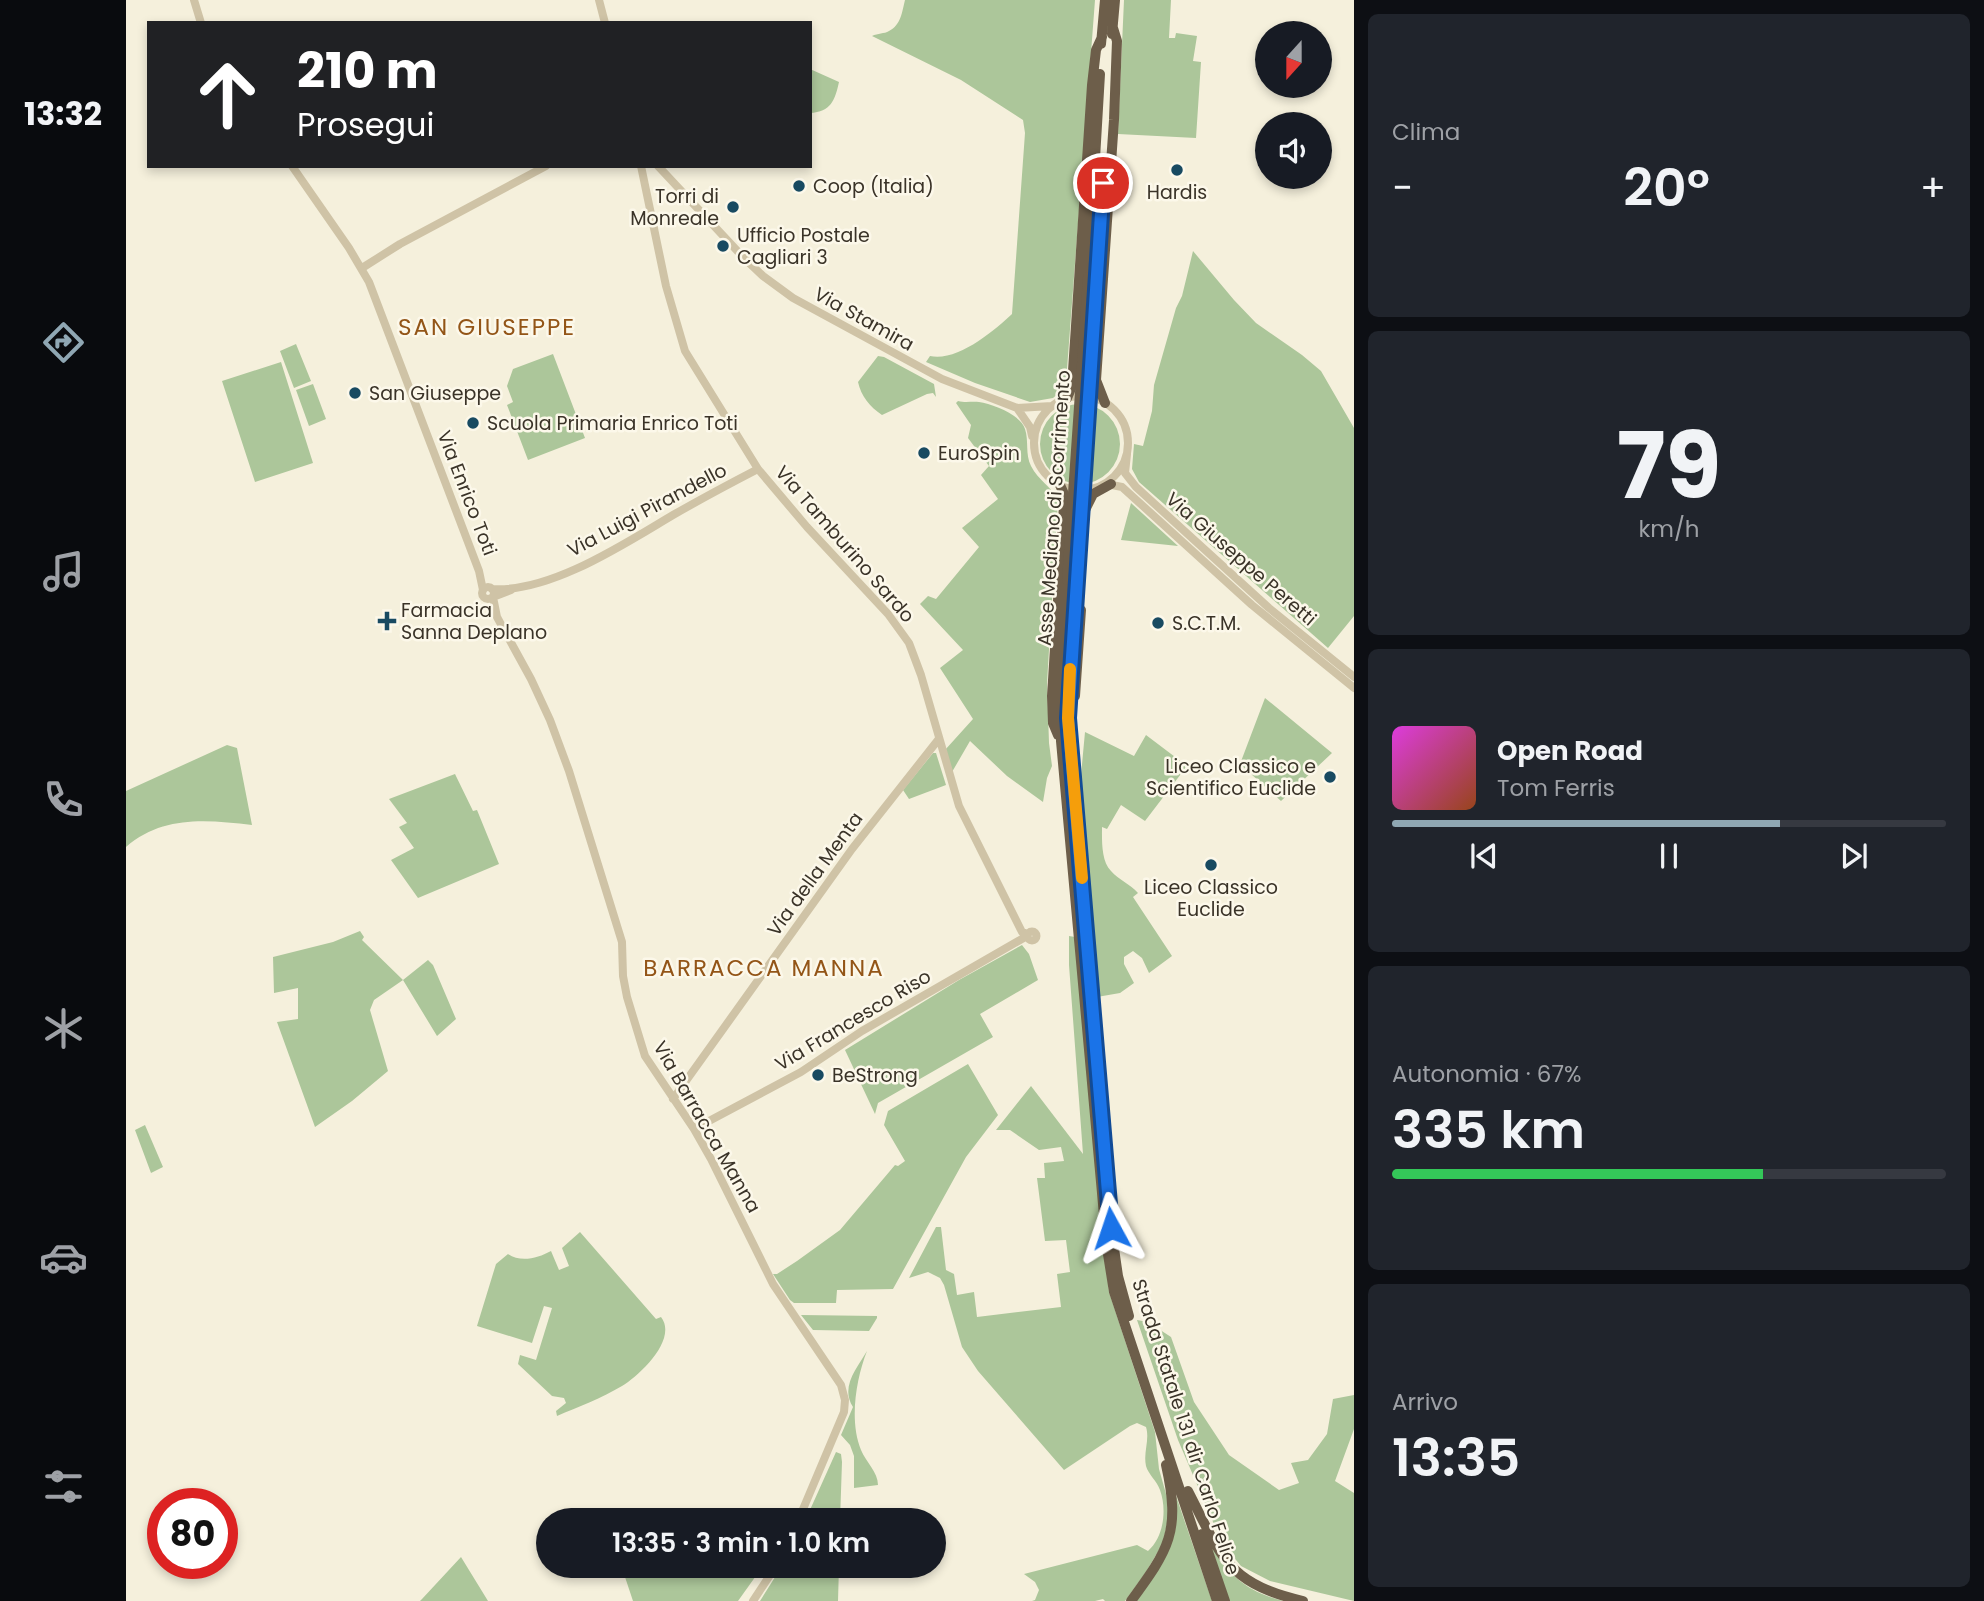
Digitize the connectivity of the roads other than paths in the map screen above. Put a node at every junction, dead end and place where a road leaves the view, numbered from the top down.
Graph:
1 (194, 0) edge
2 (599, 0) edge
3 (1105, 0) edge
4 (1115, 0) edge
5 (200, 21) edge
6 (604, 21) edge
7 (1112, 28) junction
8 (1102, 37) junction
9 (293, 168) edge
10 (542, 168) edge
11 (660, 168) edge
12 (643, 169) edge
13 (362, 268) junction
14 (1092, 278) junction
15 (1075, 346) junction
16 (1098, 349) junction
17 (1066, 398) junction
18 (1105, 403) junction
19 (1052, 405) junction
20 (1017, 408) junction
21 (1033, 443) junction
22 (1126, 454) junction
23 (758, 469) junction
24 (1108, 484) junction
25 (1060, 485) junction
26 (1087, 490) junction
27 (1085, 510) junction
28 (1072, 581) junction
29 (490, 591) junction
30 (1354, 677) edge
31 (1354, 688) edge
32 (1068, 718) junction
33 (939, 740) junction
34 (1061, 741) junction
35 (1028, 935) joint
36 (1090, 1015) junction
37 (673, 1099) junction
38 (694, 1129) junction
39 (1164, 1442) junction
40 (1188, 1491) junction
41 (803, 1508) edge
42 (768, 1578) edge
43 (753, 1601) edge
44 (1131, 1601) edge
45 (1217, 1601) edge
46 (1225, 1601) edge
47 (1303, 1601) edge

1 - 5 street
2 - 6 street
3 - 8 highway, Asse Mediano di Scorrimento
4 - 7 highway, Asse Mediano di Scorrimento
7 - 14 highway, Asse Mediano di Scorrimento
7 - 16 highway
8 - 14 highway, Asse Mediano di Scorrimento
8 - 15 highway
9 - 13 street, Via Enrico Toti
10 - 13 street
11 - 20 street, Via Stamira
12 - 23 street, Via Tamburino Sardo
13 - 29 street, Via Enrico Toti
14 - 28 highway, Asse Mediano di Scorrimento, bridge
15 - 16 highway
15 - 17 highway
16 - 18 highway
17 - 18 street
17 - 19 street
18 - 22 street
19 - 20 street, Via Stamira
19 - 21 street
20 - 21 street
21 - 25 street
22 - 24 street
22 - 30 street, Via Giuseppe Peretti
23 - 29 street, Via Luigi Pirandello
23 - 33 street, Via Tamburino Sardo
24 - 26 street
24 - 27 highway
24 - 31 street, Via Giuseppe Peretti
25 - 26 street
25 - 34 highway
26 - 27 highway
27 - 32 highway
28 - 32 highway, Asse Mediano di Scorrimento
28 - 34 highway, Asse Mediano di Scorrimento
29 - 37 street, Via Barracca Manna
32 - 36 highway, Asse Mediano di Scorrimento
33 - 35 street, Via Tamburino Sardo
33 - 37 street, Via della Menta
34 - 36 highway, Asse Mediano di Scorrimento
35 - 38 street, Via Francesco Riso
36 - 39 highway, Strada Statale 131 dir Carlo Felice
36 - 40 highway, Strada Statale 131 dir Carlo Felice
37 - 38 street, Via Barracca Manna
38 - 41 street, Via Barracca Manna
39 - 44 highway
39 - 45 highway, Strada Statale 131 dir Carlo Felice
40 - 46 highway, Strada Statale 131 dir Carlo Felice
40 - 47 highway
42 - 43 street

